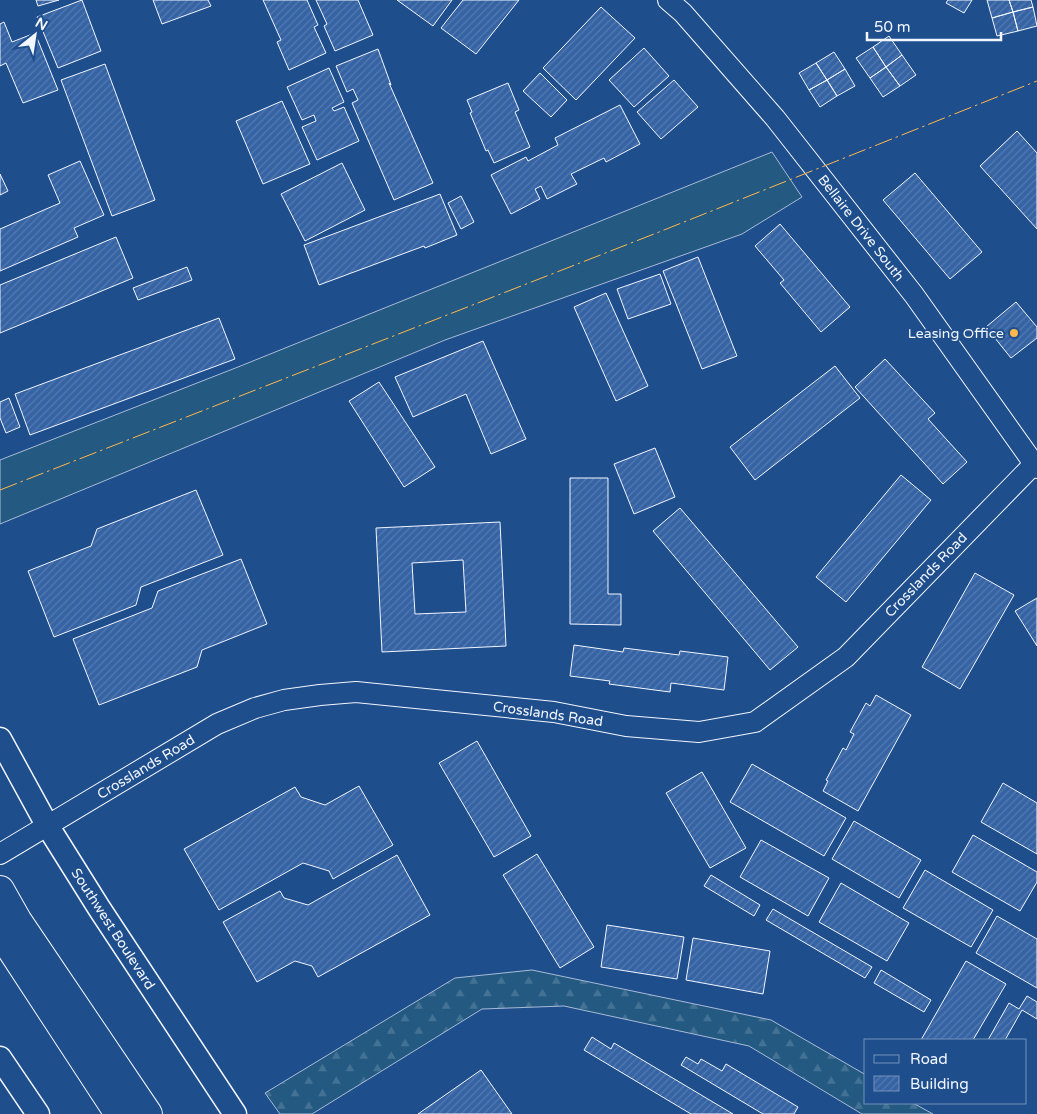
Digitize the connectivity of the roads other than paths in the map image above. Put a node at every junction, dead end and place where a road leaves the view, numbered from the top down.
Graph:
1 (668, 0) edge
2 (1035, 466) edge
3 (0, 739) edge
4 (47, 825) junction
5 (0, 854) edge
6 (0, 890) edge
7 (6, 928) edge
8 (0, 1058) edge
9 (38, 1114) edge
10 (119, 1114) edge
11 (148, 1114) edge
12 (235, 1114) edge

1 - 2 street, Bellaire Drive South
2 - 4 street, Crosslands Road
3 - 4 main road, Southwest Boulevard
4 - 5 street, Crosslands Road
4 - 12 main road, Southwest Boulevard
6 - 7 highway
7 - 10 highway
7 - 11 highway
8 - 9 main road

